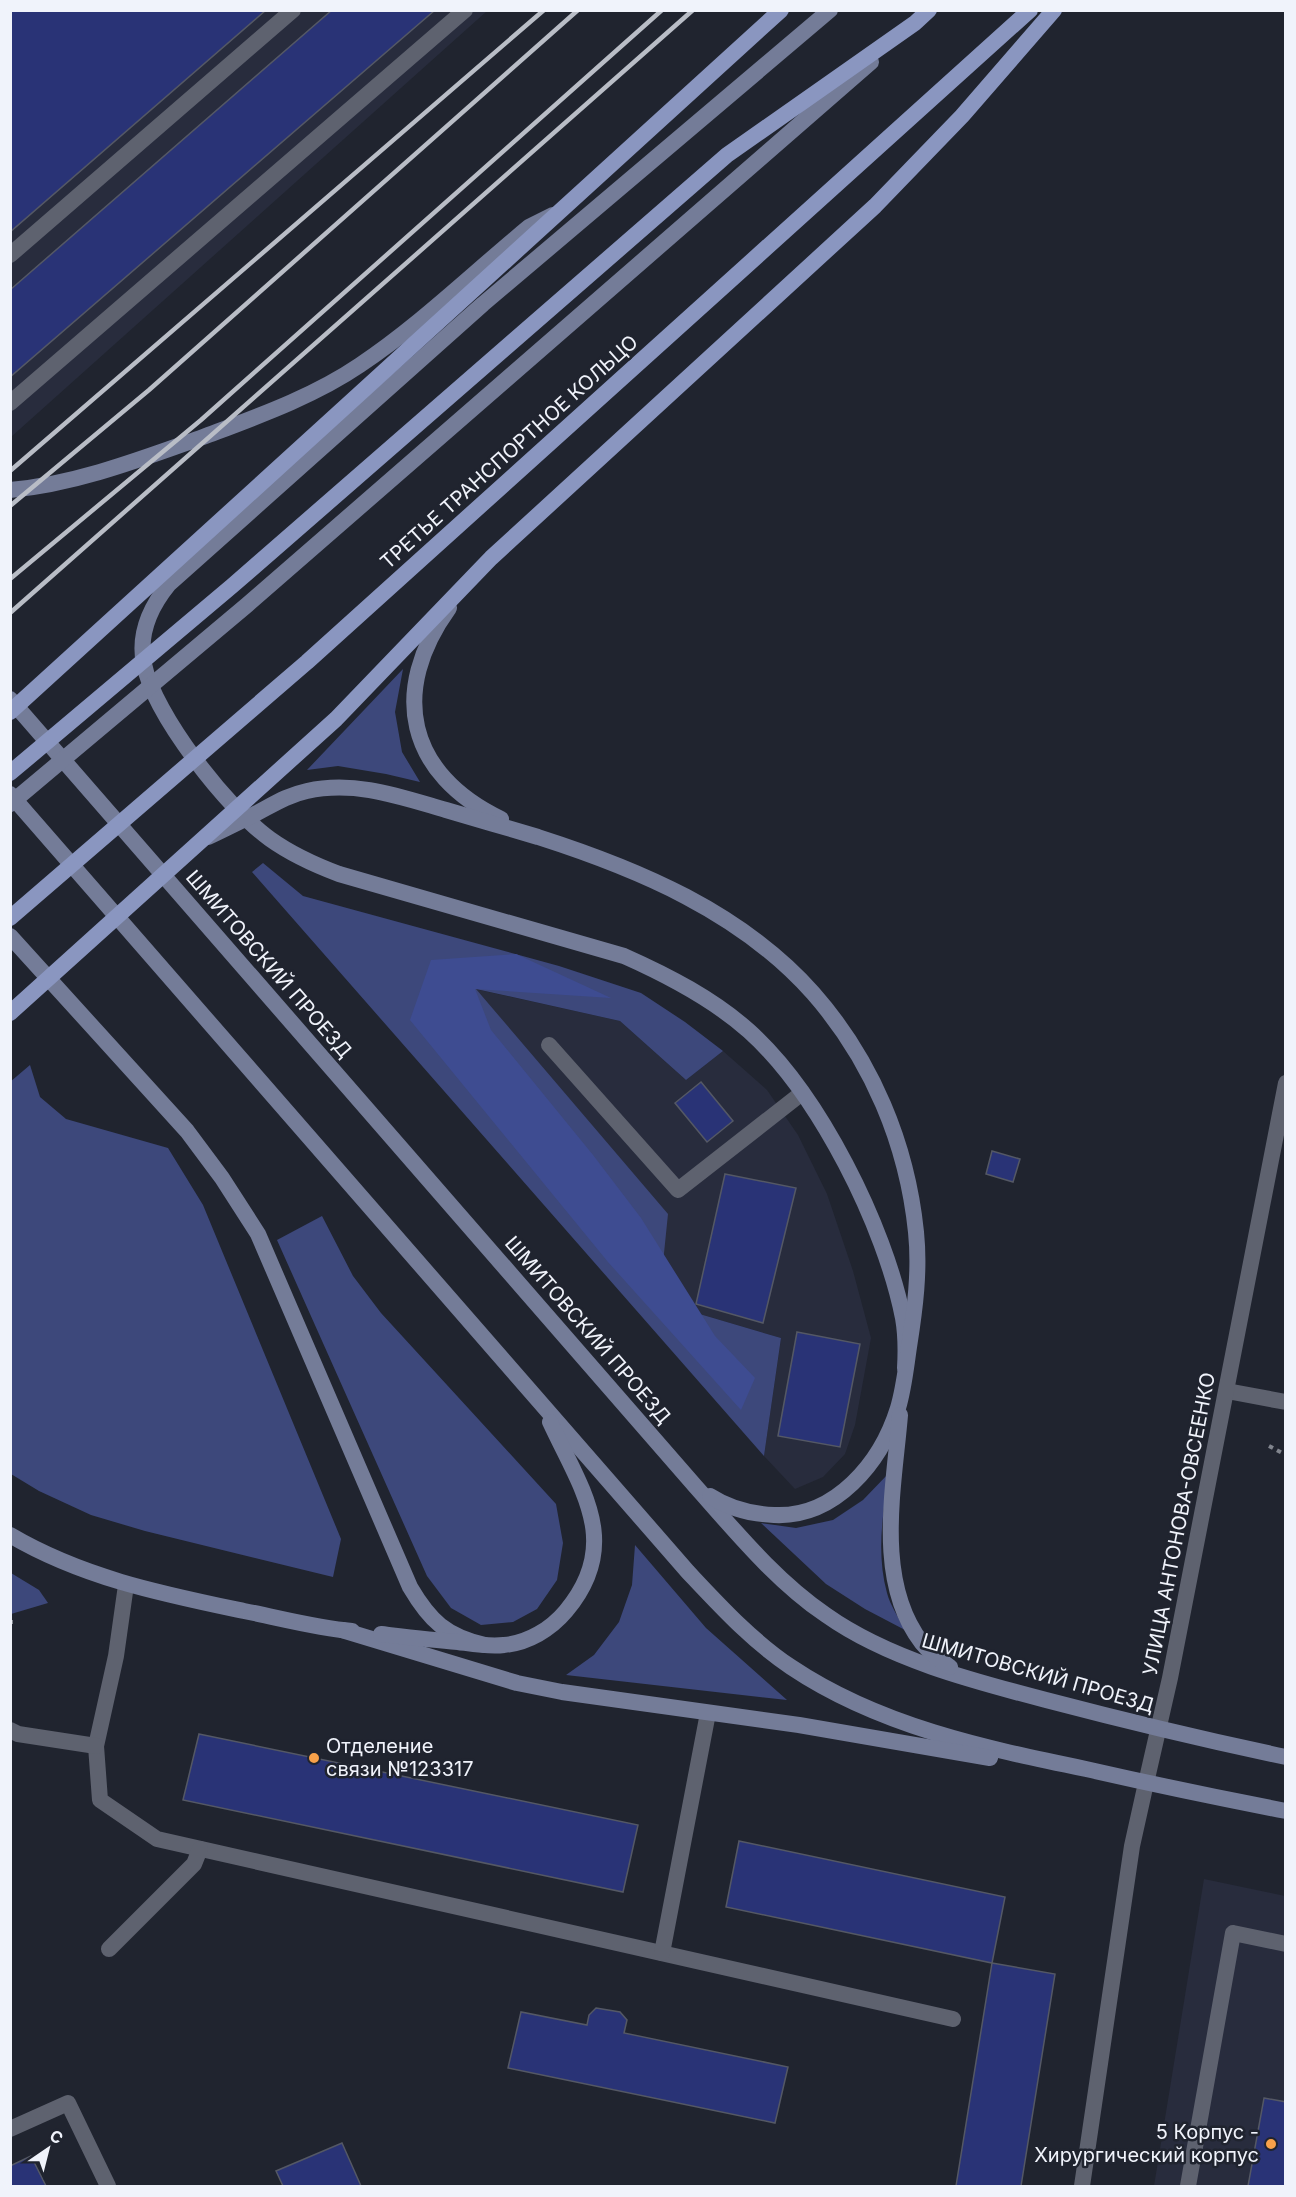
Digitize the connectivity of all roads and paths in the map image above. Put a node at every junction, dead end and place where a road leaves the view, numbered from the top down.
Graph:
1 (292, 10) edge
2 (465, 10) edge
3 (781, 10) edge
4 (830, 10) edge
5 (929, 10) edge
6 (1030, 10) edge
7 (1054, 10) edge
8 (915, 23) junction
9 (557, 213) junction
10 (10, 255) edge
11 (10, 403) edge
12 (10, 490) edge
13 (491, 558) junction
14 (10, 699) edge
15 (10, 712) edge
16 (10, 773) edge
17 (10, 794) edge
18 (10, 804) edge
19 (206, 838) junction
20 (545, 840) junction
21 (10, 918) edge
22 (10, 936) edge
23 (10, 1012) edge
24 (549, 1045) dead end
25 (1286, 1083) edge
26 (802, 1093) junction
27 (906, 1368) junction
28 (1227, 1391) junction
29 (901, 1394) junction
30 (1286, 1402) edge
31 (542, 1404) junction
32 (1269, 1446) dead end
33 (1286, 1455) edge
34 (696, 1487) junction
35 (10, 1535) edge
36 (126, 1585) junction
37 (342, 1630) junction
38 (485, 1645) junction
39 (975, 1680) junction
40 (708, 1713) junction
41 (10, 1730) edge
42 (1158, 1730) junction
43 (96, 1746) junction
44 (1286, 1757) edge
45 (1146, 1782) junction
46 (1286, 1811) edge
47 (201, 1849) junction
48 (1286, 1944) edge
49 (109, 1949) dead end
50 (662, 1953) junction
51 (953, 2019) dead end
52 (10, 2129) edge
53 (108, 2187) edge
54 (1082, 2187) edge
55 (1188, 2187) edge

1 - 10 street
2 - 11 street
3 - 9 main road
4 - 26 main road
5 - 8 main road
6 - 21 main road, ТРЕТЬЕ ТРАНСПОРТНОЕ КОЛЬЦО
7 - 13 main road
8 - 16 main road
8 - 18 main road
9 - 12 main road
9 - 15 main road
13 - 19 main road
13 - 20 main road
14 - 34 main road, ШМИТОВСКИЙ ПРОЕЗД
17 - 31 main road
19 - 20 main road
19 - 23 main road
20 - 27 main road
22 - 38 main road
24 - 26 street
25 - 28 street, УЛИЦА АНТОНОВА-ОВСЕЕНКО
26 - 27 main road
27 - 29 main road
28 - 30 street
28 - 42 street, УЛИЦА АНТОНОВА-ОВСЕЕНКО
29 - 34 main road
29 - 39 main road
31 - 38 main road
31 - 45 main road
32 - 33 path
34 - 39 main road, ШМИТОВСКИЙ ПРОЕЗД
35 - 36 main road
36 - 37 main road
36 - 43 street
37 - 38 main road
37 - 40 main road
39 - 42 main road, ШМИТОВСКИЙ ПРОЕЗД
40 - 45 main road
40 - 50 street
41 - 43 street
42 - 44 main road, ШМИТОВСКИЙ ПРОЕЗД
42 - 45 street, УЛИЦА АНТОНОВА-ОВСЕЕНКО
43 - 47 street
45 - 46 main road
45 - 54 street, УЛИЦА АНТОНОВА-ОВСЕЕНКО
47 - 49 street
47 - 50 street
48 - 55 street
50 - 51 street
52 - 53 street

